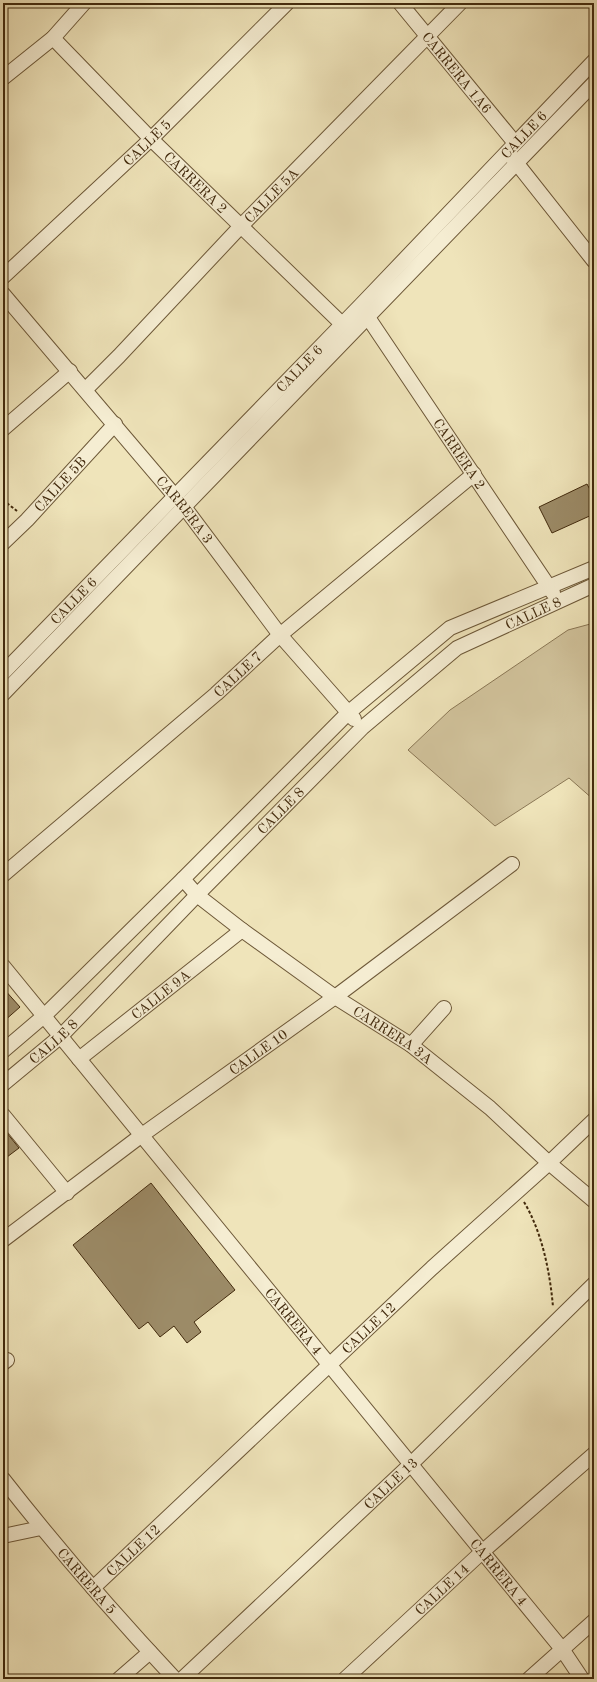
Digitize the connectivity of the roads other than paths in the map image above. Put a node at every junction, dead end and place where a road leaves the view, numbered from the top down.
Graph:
1 (84, 3) edge
2 (287, 3) edge
3 (400, 3) edge
4 (460, 3) edge
5 (428, 36) junction
6 (53, 38) junction
7 (594, 62) edge
8 (3, 78) edge
9 (594, 83) edge
10 (151, 139) junction
11 (511, 147) junction
12 (517, 162) junction
13 (241, 226) junction
14 (594, 261) edge
15 (3, 277) edge
16 (3, 294) edge
17 (364, 311) junction
18 (342, 324) junction
19 (70, 371) junction
20 (86, 390) junction
21 (115, 424) junction
22 (3, 429) edge
23 (474, 474) junction
24 (175, 496) junction
25 (185, 508) junction
26 (3, 543) edge
27 (594, 568) edge
28 (594, 585) edge
29 (549, 586) junction
30 (558, 602) junction
31 (280, 635) junction
32 (20, 657) junction
33 (30, 667) junction
34 (3, 674) edge
35 (3, 694) edge
36 (348, 713) junction
37 (362, 728) junction
38 (512, 864) dead end
39 (3, 876) edge
40 (183, 879) junction
41 (197, 895) junction
42 (242, 930) junction
43 (3, 966) edge
44 (335, 997) junction
45 (444, 1008) dead end
46 (44, 1016) junction
47 (61, 1036) junction
48 (411, 1045) junction
49 (3, 1051) edge
50 (79, 1059) junction
51 (3, 1084) edge
52 (3, 1115) edge
53 (594, 1120) edge
54 (142, 1136) junction
55 (549, 1163) junction
56 (67, 1193) junction
57 (594, 1201) edge
58 (3, 1240) edge
59 (594, 1284) edge
60 (330, 1365) junction
61 (594, 1454) edge
62 (411, 1464) junction
63 (3, 1479) edge
64 (41, 1528) junction
65 (3, 1536) edge
66 (482, 1552) junction
67 (93, 1588) junction
68 (594, 1621) edge
69 (562, 1649) junction
70 (150, 1652) junction
71 (119, 1679) edge
72 (175, 1679) edge
73 (182, 1679) edge
74 (346, 1679) edge
75 (529, 1679) edge
76 (582, 1679) edge

1 - 6 street
2 - 10 street, CALLE 5
3 - 5 street, CARRERA 1A6
4 - 5 street, CALLE 5A
5 - 11 street, CARRERA 1A6
5 - 13 street, CALLE 5A
6 - 8 street
6 - 10 street, CARRERA 2
7 - 11 street, CALLE 6
9 - 12 street, CALLE 6
10 - 13 street, CARRERA 2
10 - 15 street, CALLE 5
11 - 12 street, CARRERA 1A6
11 - 17 street, CALLE 6
12 - 14 street
12 - 17 street, CALLE 6
13 - 18 street, CARRERA 2
13 - 20 street, CALLE 5A
16 - 19 street, CARRERA 3
17 - 18 street, CALLE 6
17 - 23 street, CARRERA 2
17 - 25 street, CALLE 6
18 - 24 street, CALLE 6
19 - 20 street, CARRERA 3
19 - 22 street
20 - 21 street, CARRERA 3
21 - 24 street, CARRERA 3
21 - 26 street, CALLE 5B
23 - 29 street, CARRERA 2
23 - 31 street, CALLE 7
24 - 25 street, CARRERA 3
24 - 32 street, CALLE 6
25 - 31 street, CARRERA 3
25 - 33 street, CALLE 6
27 - 29 street, CALLE 8
28 - 30 street, CALLE 8
29 - 30 street, CARRERA 2
29 - 36 street, CALLE 8
30 - 37 street, CALLE 8
31 - 36 street, CARRERA 3
31 - 39 street, CALLE 7
32 - 33 street
32 - 34 street, CALLE 6
33 - 35 street, CALLE 6
36 - 37 street, CARRERA 3
36 - 40 street, CALLE 8
37 - 41 street, CALLE 8
38 - 44 street, CALLE 10
40 - 41 street, CARRERA 3A
40 - 46 street, CALLE 8
41 - 42 street, CARRERA 3A
41 - 47 street, CALLE 8
42 - 44 street, CARRERA 3A
42 - 50 street, CALLE 9A
43 - 46 street, CARRERA 4
44 - 48 street, CARRERA 3A
44 - 54 street, CALLE 10
45 - 48 street
46 - 47 street, CARRERA 4
46 - 49 street, CALLE 8
47 - 50 street, CARRERA 4
47 - 51 street, CALLE 8
48 - 55 street, CARRERA 3A
50 - 54 street, CARRERA 4
52 - 56 street
53 - 55 street, CALLE 12
54 - 56 street, CALLE 10
54 - 60 street, CARRERA 4
55 - 57 street, CARRERA 3A
55 - 60 street, CALLE 12
56 - 58 street, CALLE 10
59 - 62 street, CALLE 13
60 - 62 street, CARRERA 4
60 - 67 street, CALLE 12
61 - 66 street, CALLE 14
62 - 66 street, CARRERA 4
62 - 73 street, CALLE 13
63 - 64 street, CARRERA 5
64 - 65 street
64 - 67 street, CARRERA 5
66 - 69 street, CARRERA 4
66 - 74 street, CALLE 14
67 - 70 street, CARRERA 5
68 - 69 street
69 - 75 street
69 - 76 street, CARRERA 4
70 - 71 street
70 - 72 street, CARRERA 5

